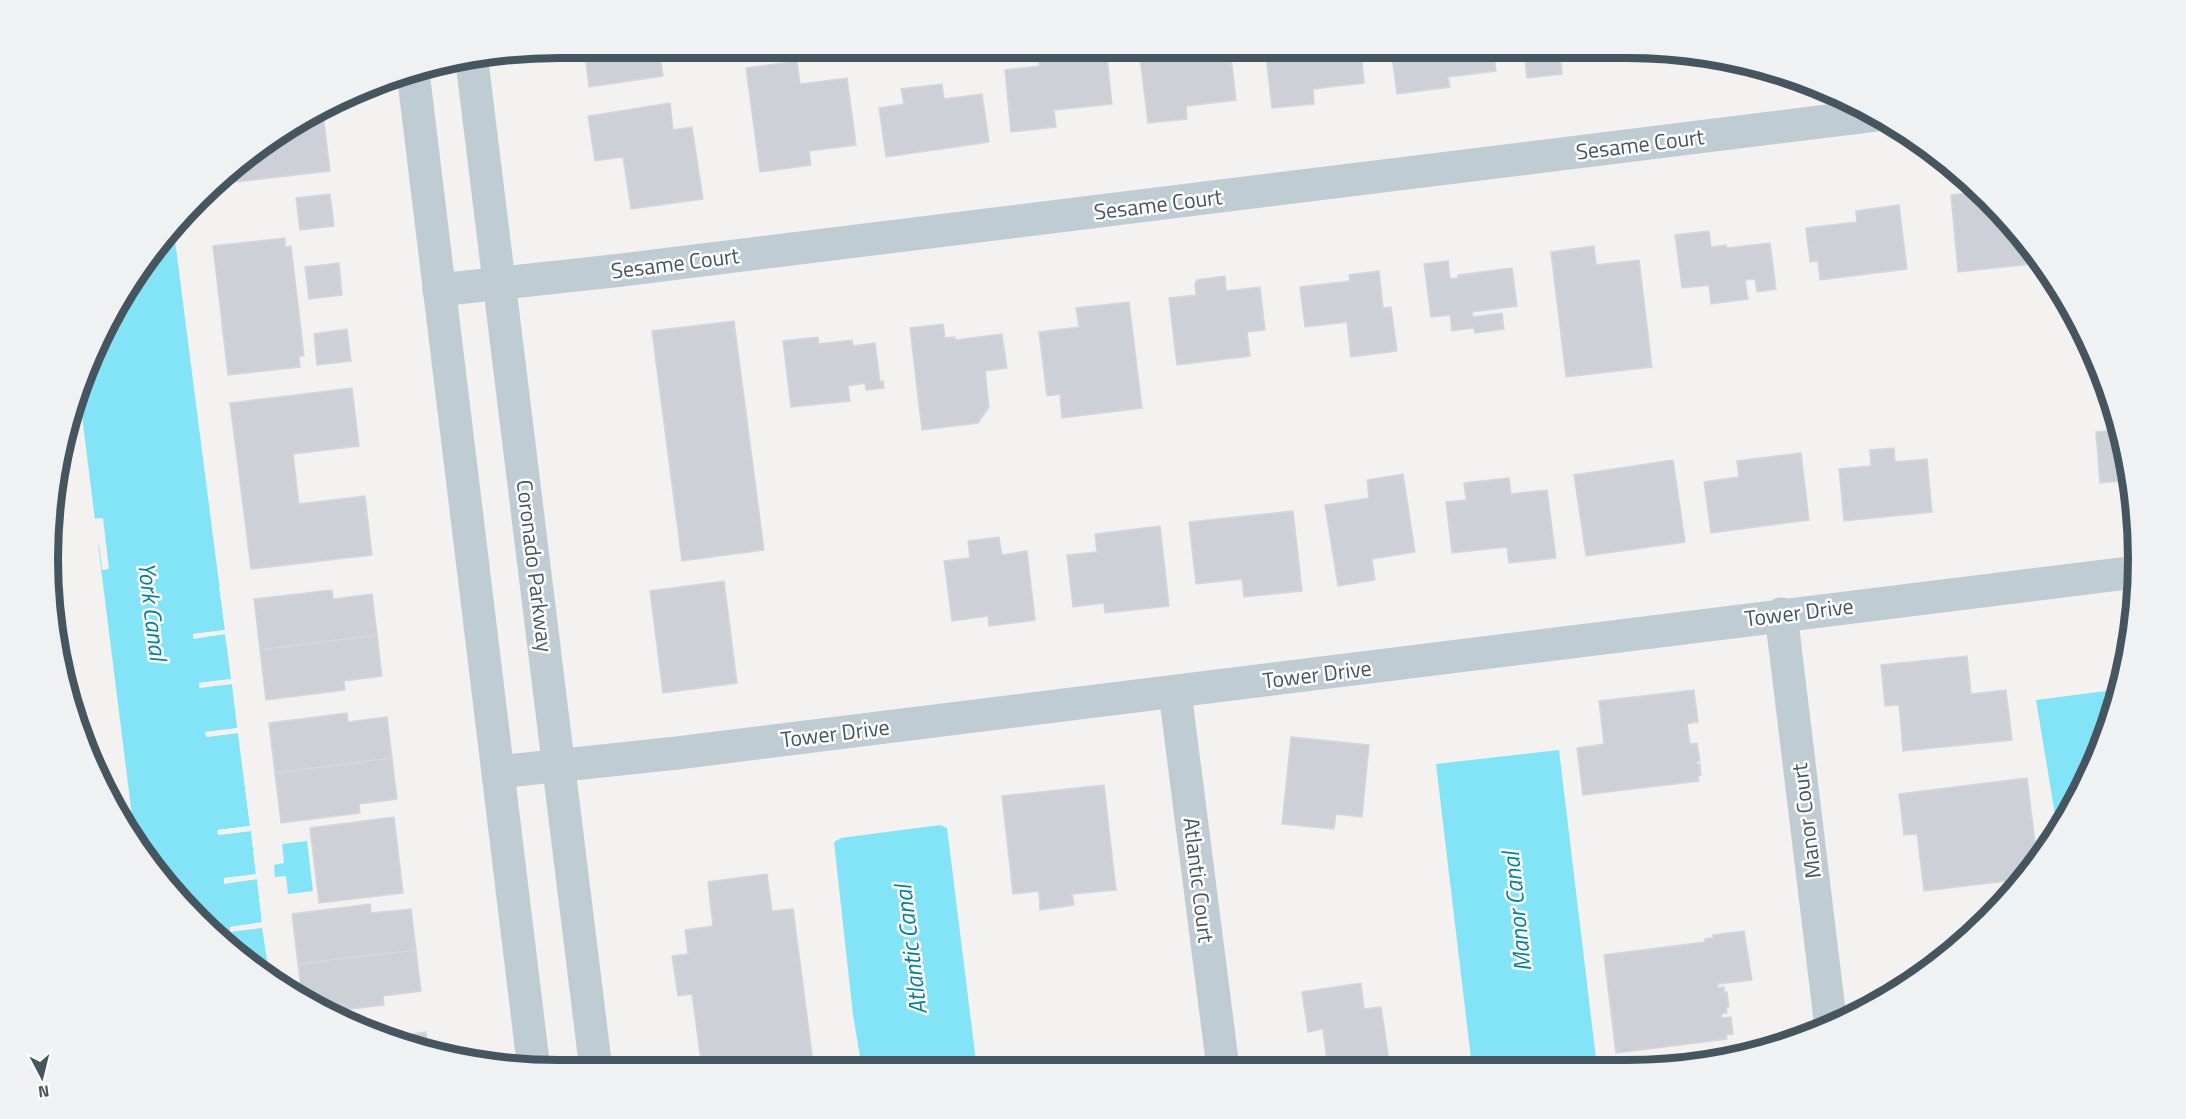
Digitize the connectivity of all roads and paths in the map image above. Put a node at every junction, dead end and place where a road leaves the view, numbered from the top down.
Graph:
1 (473, 66) edge
2 (414, 80) edge
3 (1861, 117) edge
4 (499, 283) junction
5 (439, 290) junction
6 (2127, 573) edge
7 (1781, 614) junction
8 (1175, 692) junction
9 (560, 765) junction
10 (498, 772) junction
11 (1830, 1017) edge
12 (533, 1059) edge
13 (596, 1060) edge
14 (1222, 1060) edge

1 - 4 street, Coronado Parkway
2 - 5 street
3 - 4 street, Sesame Court
4 - 5 street, Sesame Court
4 - 9 street, Coronado Parkway
5 - 10 street
6 - 7 street, Tower Drive
7 - 8 street, Tower Drive
7 - 11 street, Manor Court
8 - 9 street, Tower Drive
8 - 14 street, Atlantic Court
9 - 10 street, Tower Drive
9 - 13 street, Coronado Parkway
10 - 12 street

